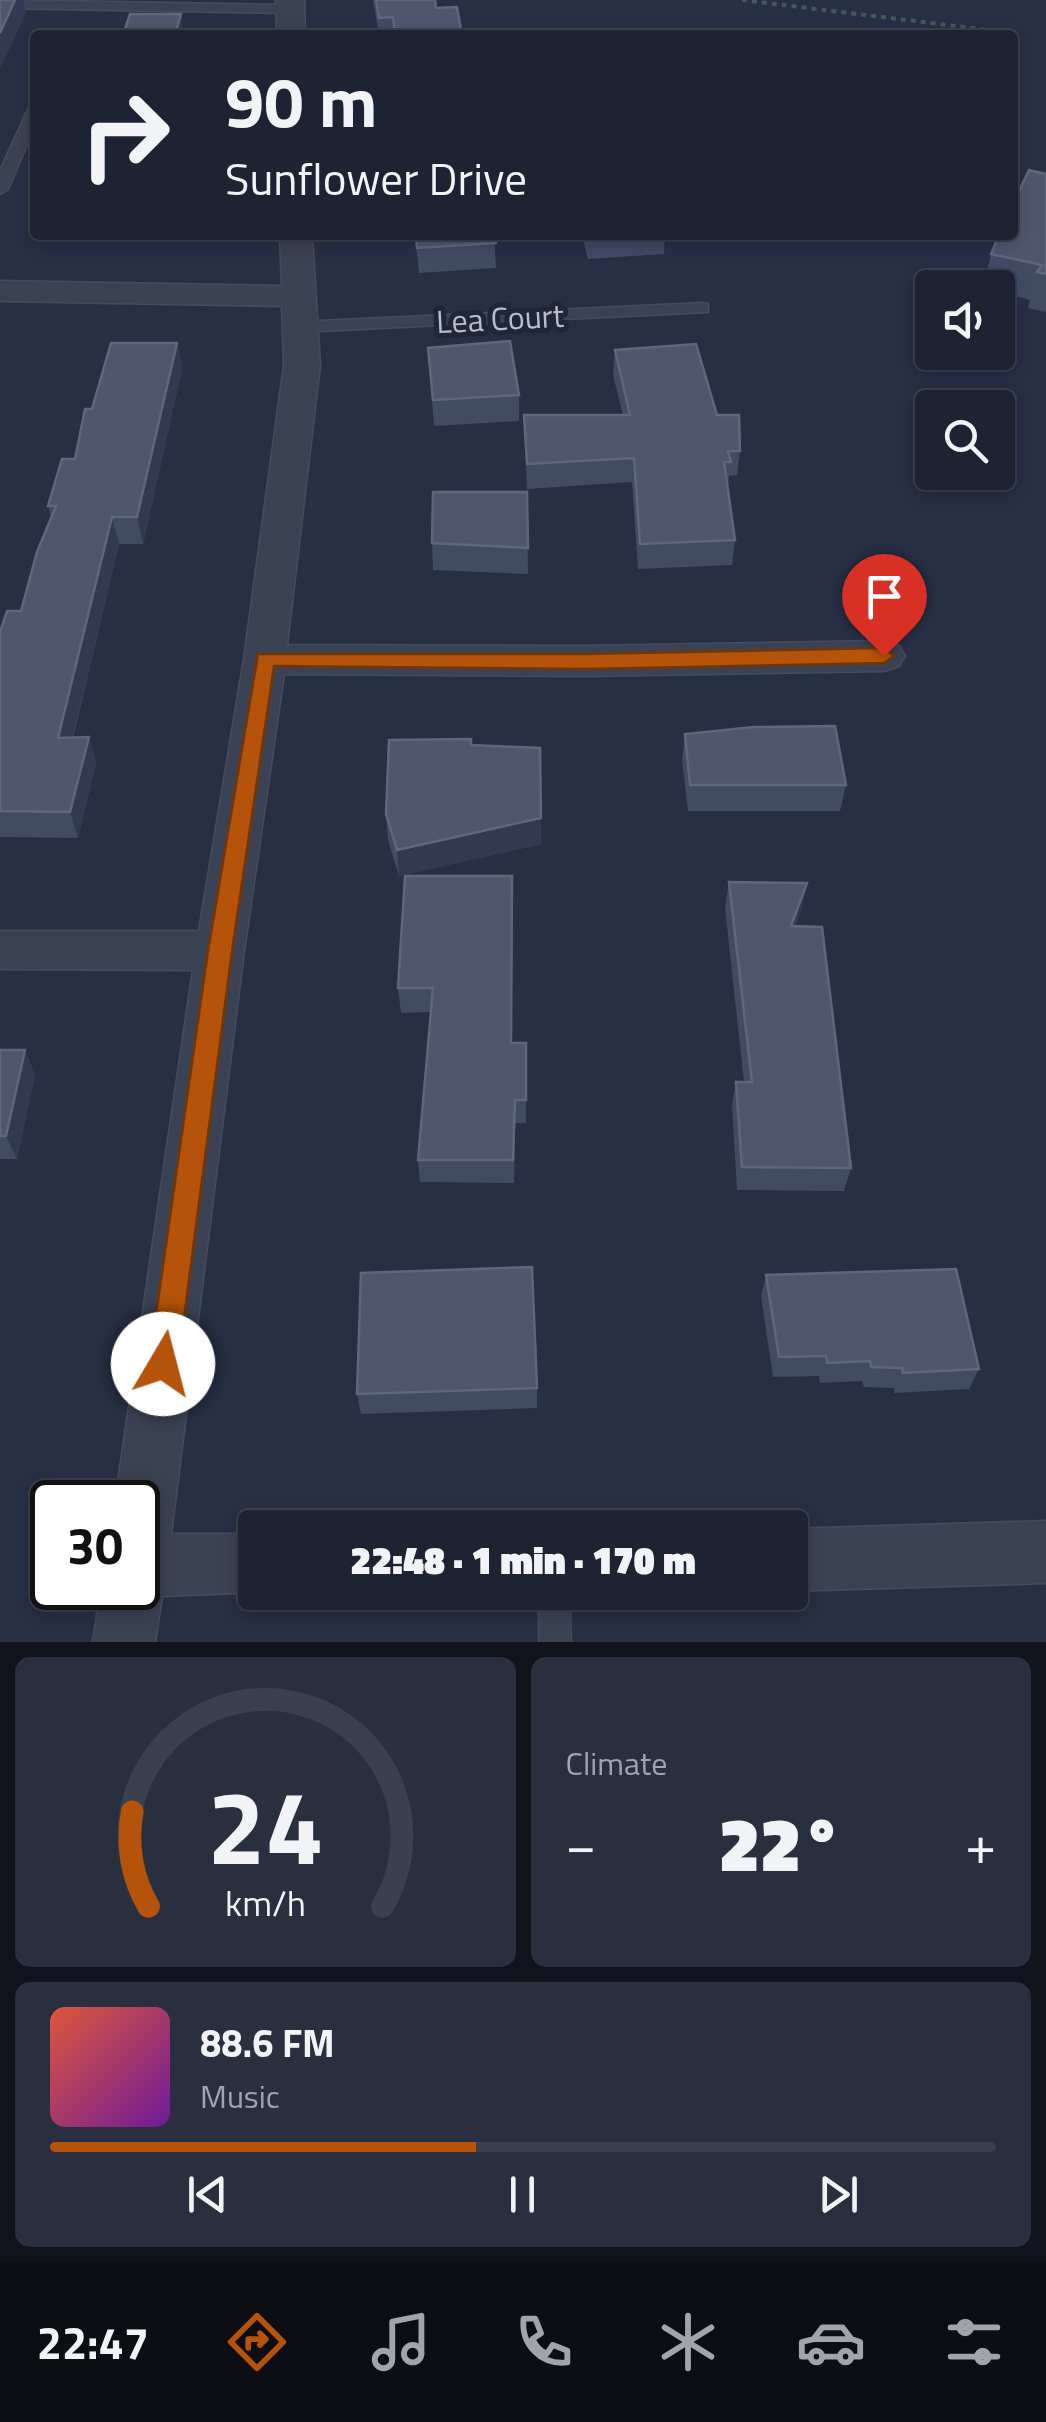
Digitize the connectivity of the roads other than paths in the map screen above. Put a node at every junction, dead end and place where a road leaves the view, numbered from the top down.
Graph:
1 (0, 4) edge
2 (290, 14) edge
3 (30, 118) edge
4 (0, 189) edge
5 (296, 240) edge
6 (0, 292) edge
7 (702, 308) dead end
8 (298, 312) junction
9 (884, 656) dead end
10 (265, 659) junction
11 (0, 950) edge
12 (220, 951) junction
13 (148, 1480) edge
14 (1046, 1552) edge
15 (808, 1559) edge
16 (160, 1564) edge
17 (238, 1565) edge
18 (129, 1610) edge
19 (554, 1610) edge
20 (124, 1642) edge
21 (555, 1642) edge

1 - 2 lane
3 - 4 lane
5 - 8 street
6 - 8 street
7 - 8 lane, Lea Court
8 - 10 street
9 - 10 street
10 - 12 street
11 - 12 street
12 - 13 street
14 - 15 street
16 - 17 street
18 - 20 street
19 - 21 lane

